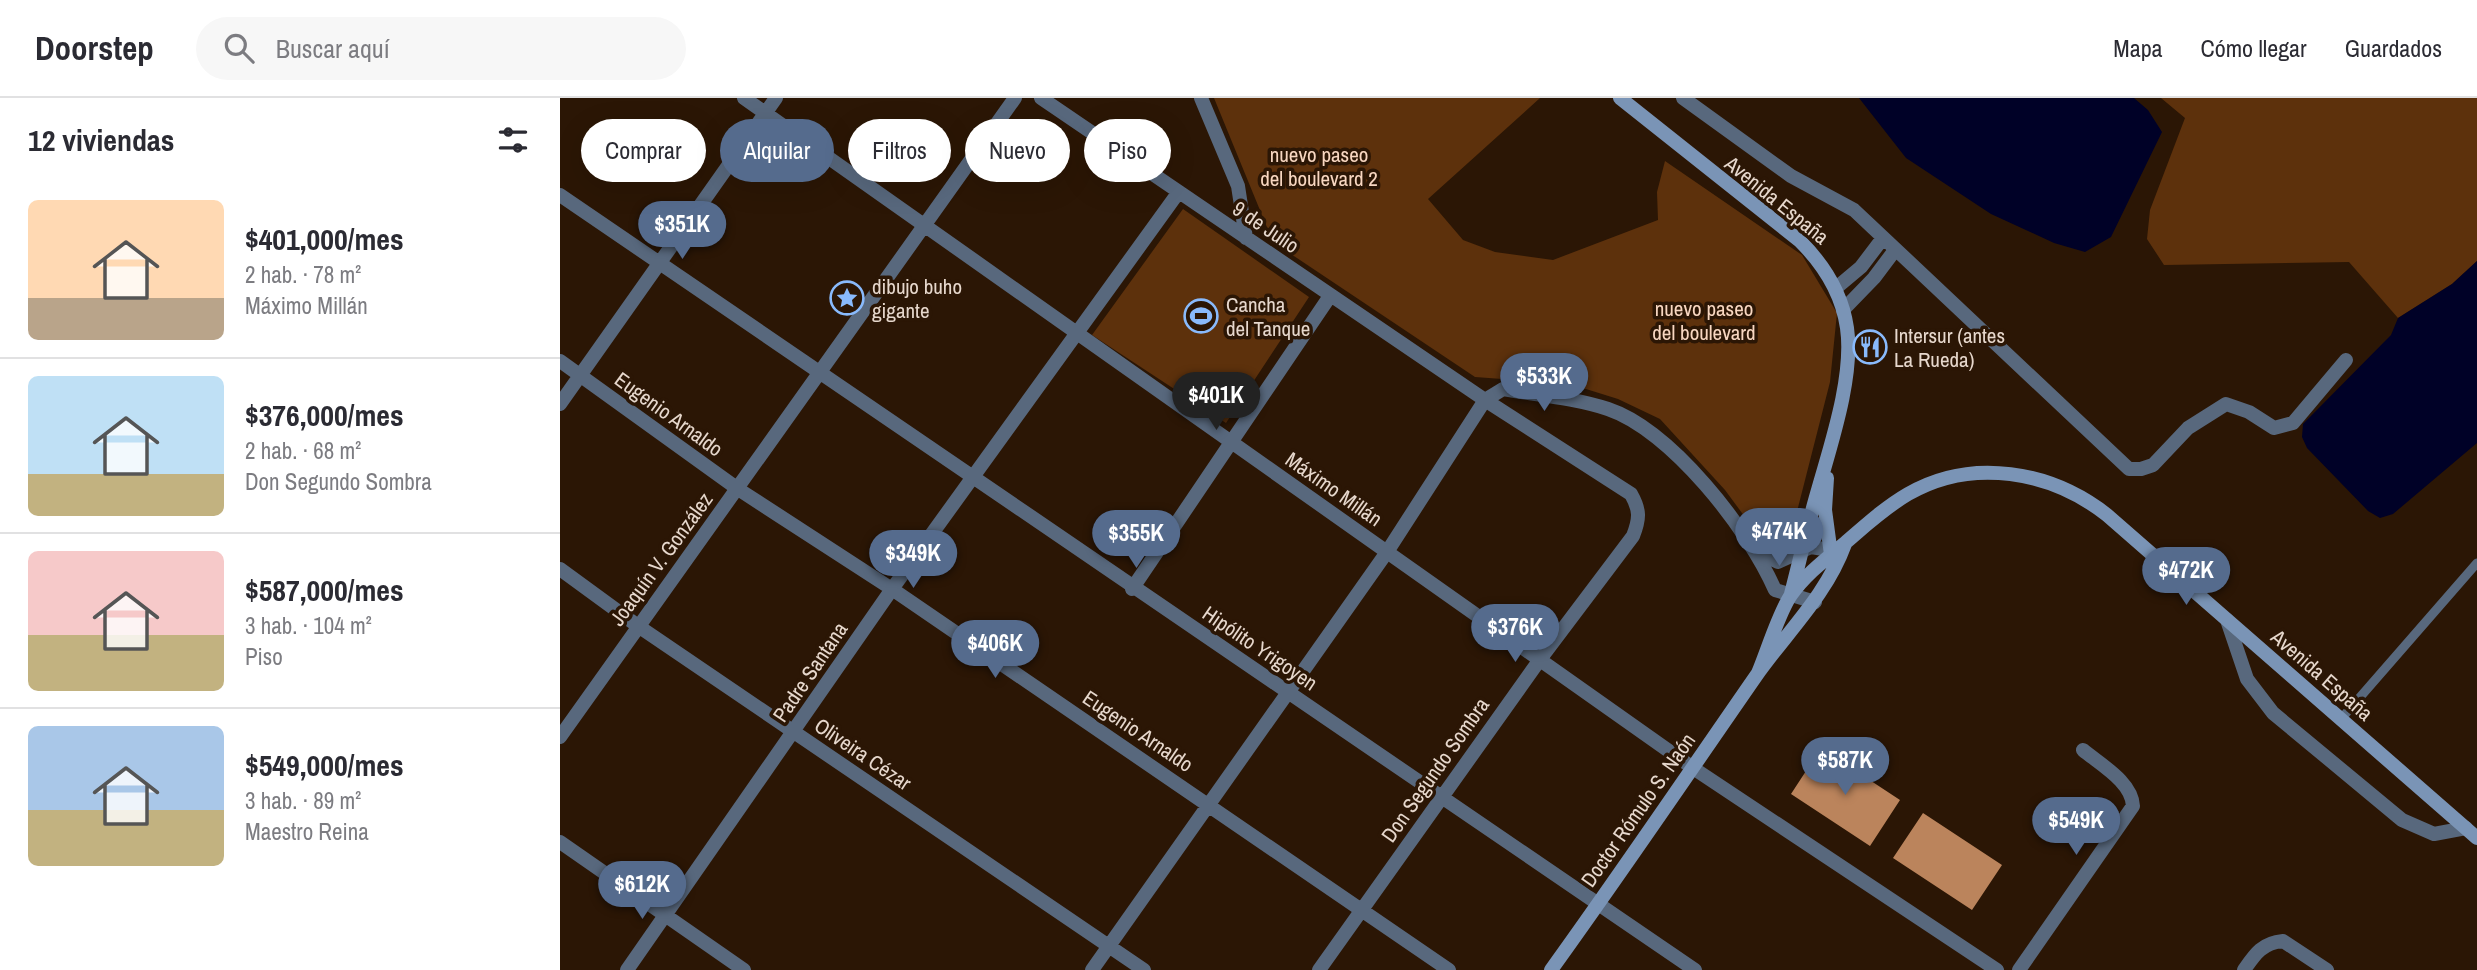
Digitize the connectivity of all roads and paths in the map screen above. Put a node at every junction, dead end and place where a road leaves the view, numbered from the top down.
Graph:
1 (744, 98) edge
2 (776, 98) edge
3 (1015, 98) edge
4 (1041, 98) edge
5 (1201, 98) edge
6 (1619, 98) edge
7 (1683, 98) edge
8 (765, 113) junction
9 (1178, 193) junction
10 (560, 195) edge
11 (924, 227) junction
12 (1245, 239) junction
13 (1883, 239) junction
14 (1895, 250) junction
15 (659, 264) junction
16 (1836, 288) junction
17 (1330, 296) junction
18 (1843, 310) junction
19 (1079, 332) junction
20 (2346, 360) dead end
21 (560, 361) edge
22 (821, 372) junction
23 (580, 375) junction
24 (1486, 400) junction
25 (560, 404) edge
26 (1231, 441) junction
27 (1829, 451) junction
28 (971, 479) junction
29 (738, 489) junction
30 (1826, 527) junction
31 (1857, 532) junction
32 (1803, 549) junction
33 (1835, 549) junction
34 (1757, 551) junction
35 (1387, 552) junction
36 (2477, 563) edge
37 (560, 569) edge
38 (1834, 574) joint
39 (892, 589) junction
40 (1132, 589) junction
41 (1790, 596) junction
42 (1815, 602) junction
43 (2227, 620) junction
44 (638, 626) junction
45 (1541, 658) junction
46 (1758, 673) junction
47 (1289, 692) junction
48 (2341, 719) junction
49 (794, 733) junction
50 (560, 737) edge
51 (2083, 750) dead end
52 (1693, 768) junction
53 (1441, 797) junction
54 (1209, 804) junction
55 (2472, 833) edge
56 (560, 842) edge
57 (1598, 905) junction
58 (1362, 909) junction
59 (666, 917) junction
60 (1110, 946) junction
61 (627, 970) edge
62 (744, 970) edge
63 (1092, 970) edge
64 (1144, 970) edge
65 (1319, 970) edge
66 (1449, 970) edge
67 (1551, 970) edge
68 (1695, 970) edge
69 (1997, 970) edge
70 (2019, 970) edge
71 (2244, 970) edge
72 (2327, 970) edge

1 - 8 street, Máximo Millán
2 - 8 street
3 - 11 street, Joaquín V. González
4 - 9 street, 9 de Julio
5 - 12 street
6 - 16 main road, Avenida España
7 - 13 street
8 - 11 street, Máximo Millán
8 - 15 street
9 - 12 street, 9 de Julio
9 - 19 street, Padre Santana
10 - 15 street, Hipólito Yrigoyen
11 - 19 street, Máximo Millán
11 - 22 street, Joaquín V. González
12 - 17 street, 9 de Julio
13 - 14 street
13 - 16 street
14 - 18 street
14 - 20 street
15 - 22 street, Hipólito Yrigoyen
15 - 23 street
16 - 18 main road, Avenida España
17 - 24 street, 9 de Julio
17 - 26 street
18 - 27 main road, Avenida España
19 - 26 street, Máximo Millán
19 - 28 street, Padre Santana
21 - 23 street, Eugenio Arnaldo
22 - 28 street, Hipólito Yrigoyen
22 - 29 street, Joaquín V. González
23 - 25 street
23 - 29 street, Eugenio Arnaldo
24 - 34 street
24 - 35 street
24 - 45 street, Don Segundo Sombra
26 - 35 street, Máximo Millán
26 - 40 street
27 - 30 main road, Avenida España
27 - 32 main road, Avenida España
28 - 39 street, Padre Santana
28 - 40 street, Hipólito Yrigoyen
29 - 39 street, Eugenio Arnaldo
29 - 44 street, Joaquín V. González
30 - 31 main road
30 - 33 main road, Avenida España
31 - 33 main road, Avenida España
31 - 43 main road, Avenida España
32 - 33 street
32 - 34 street
32 - 41 main road, Avenida España
33 - 38 main road, Avenida España
33 - 41 main road, Doctor Rómulo S. Naón
34 - 41 street
35 - 45 street, Máximo Millán
35 - 47 street
36 - 48 lane
37 - 44 street, Oliveira Cézar
38 - 42 main road, Doctor Rómulo S. Naón
39 - 49 street, Padre Santana
39 - 54 street, Eugenio Arnaldo
40 - 47 street, Hipólito Yrigoyen
41 - 42 street
41 - 46 main road, Doctor Rómulo S. Naón
42 - 46 main road, Doctor Rómulo S. Naón
43 - 48 main road, Avenida España
43 - 55 street
44 - 49 street, Oliveira Cézar
44 - 50 street, Joaquín V. González
45 - 52 street, Máximo Millán
45 - 53 street, Don Segundo Sombra
46 - 52 main road, Doctor Rómulo S. Naón
47 - 53 street, Hipólito Yrigoyen
47 - 54 street
48 - 55 main road, Avenida España
49 - 59 street, Padre Santana
49 - 60 street, Oliveira Cézar
51 - 70 street
52 - 57 main road, Doctor Rómulo S. Naón
52 - 69 street, Máximo Millán
53 - 57 street, Hipólito Yrigoyen
53 - 58 street, Don Segundo Sombra
54 - 58 street, Eugenio Arnaldo
54 - 60 street
56 - 59 street
57 - 67 main road, Doctor Rómulo S. Naón
57 - 68 street, Hipólito Yrigoyen
58 - 65 street, Don Segundo Sombra
58 - 66 street, Eugenio Arnaldo
59 - 61 street, Padre Santana
59 - 62 street
60 - 63 street
60 - 64 street, Oliveira Cézar
71 - 72 street

